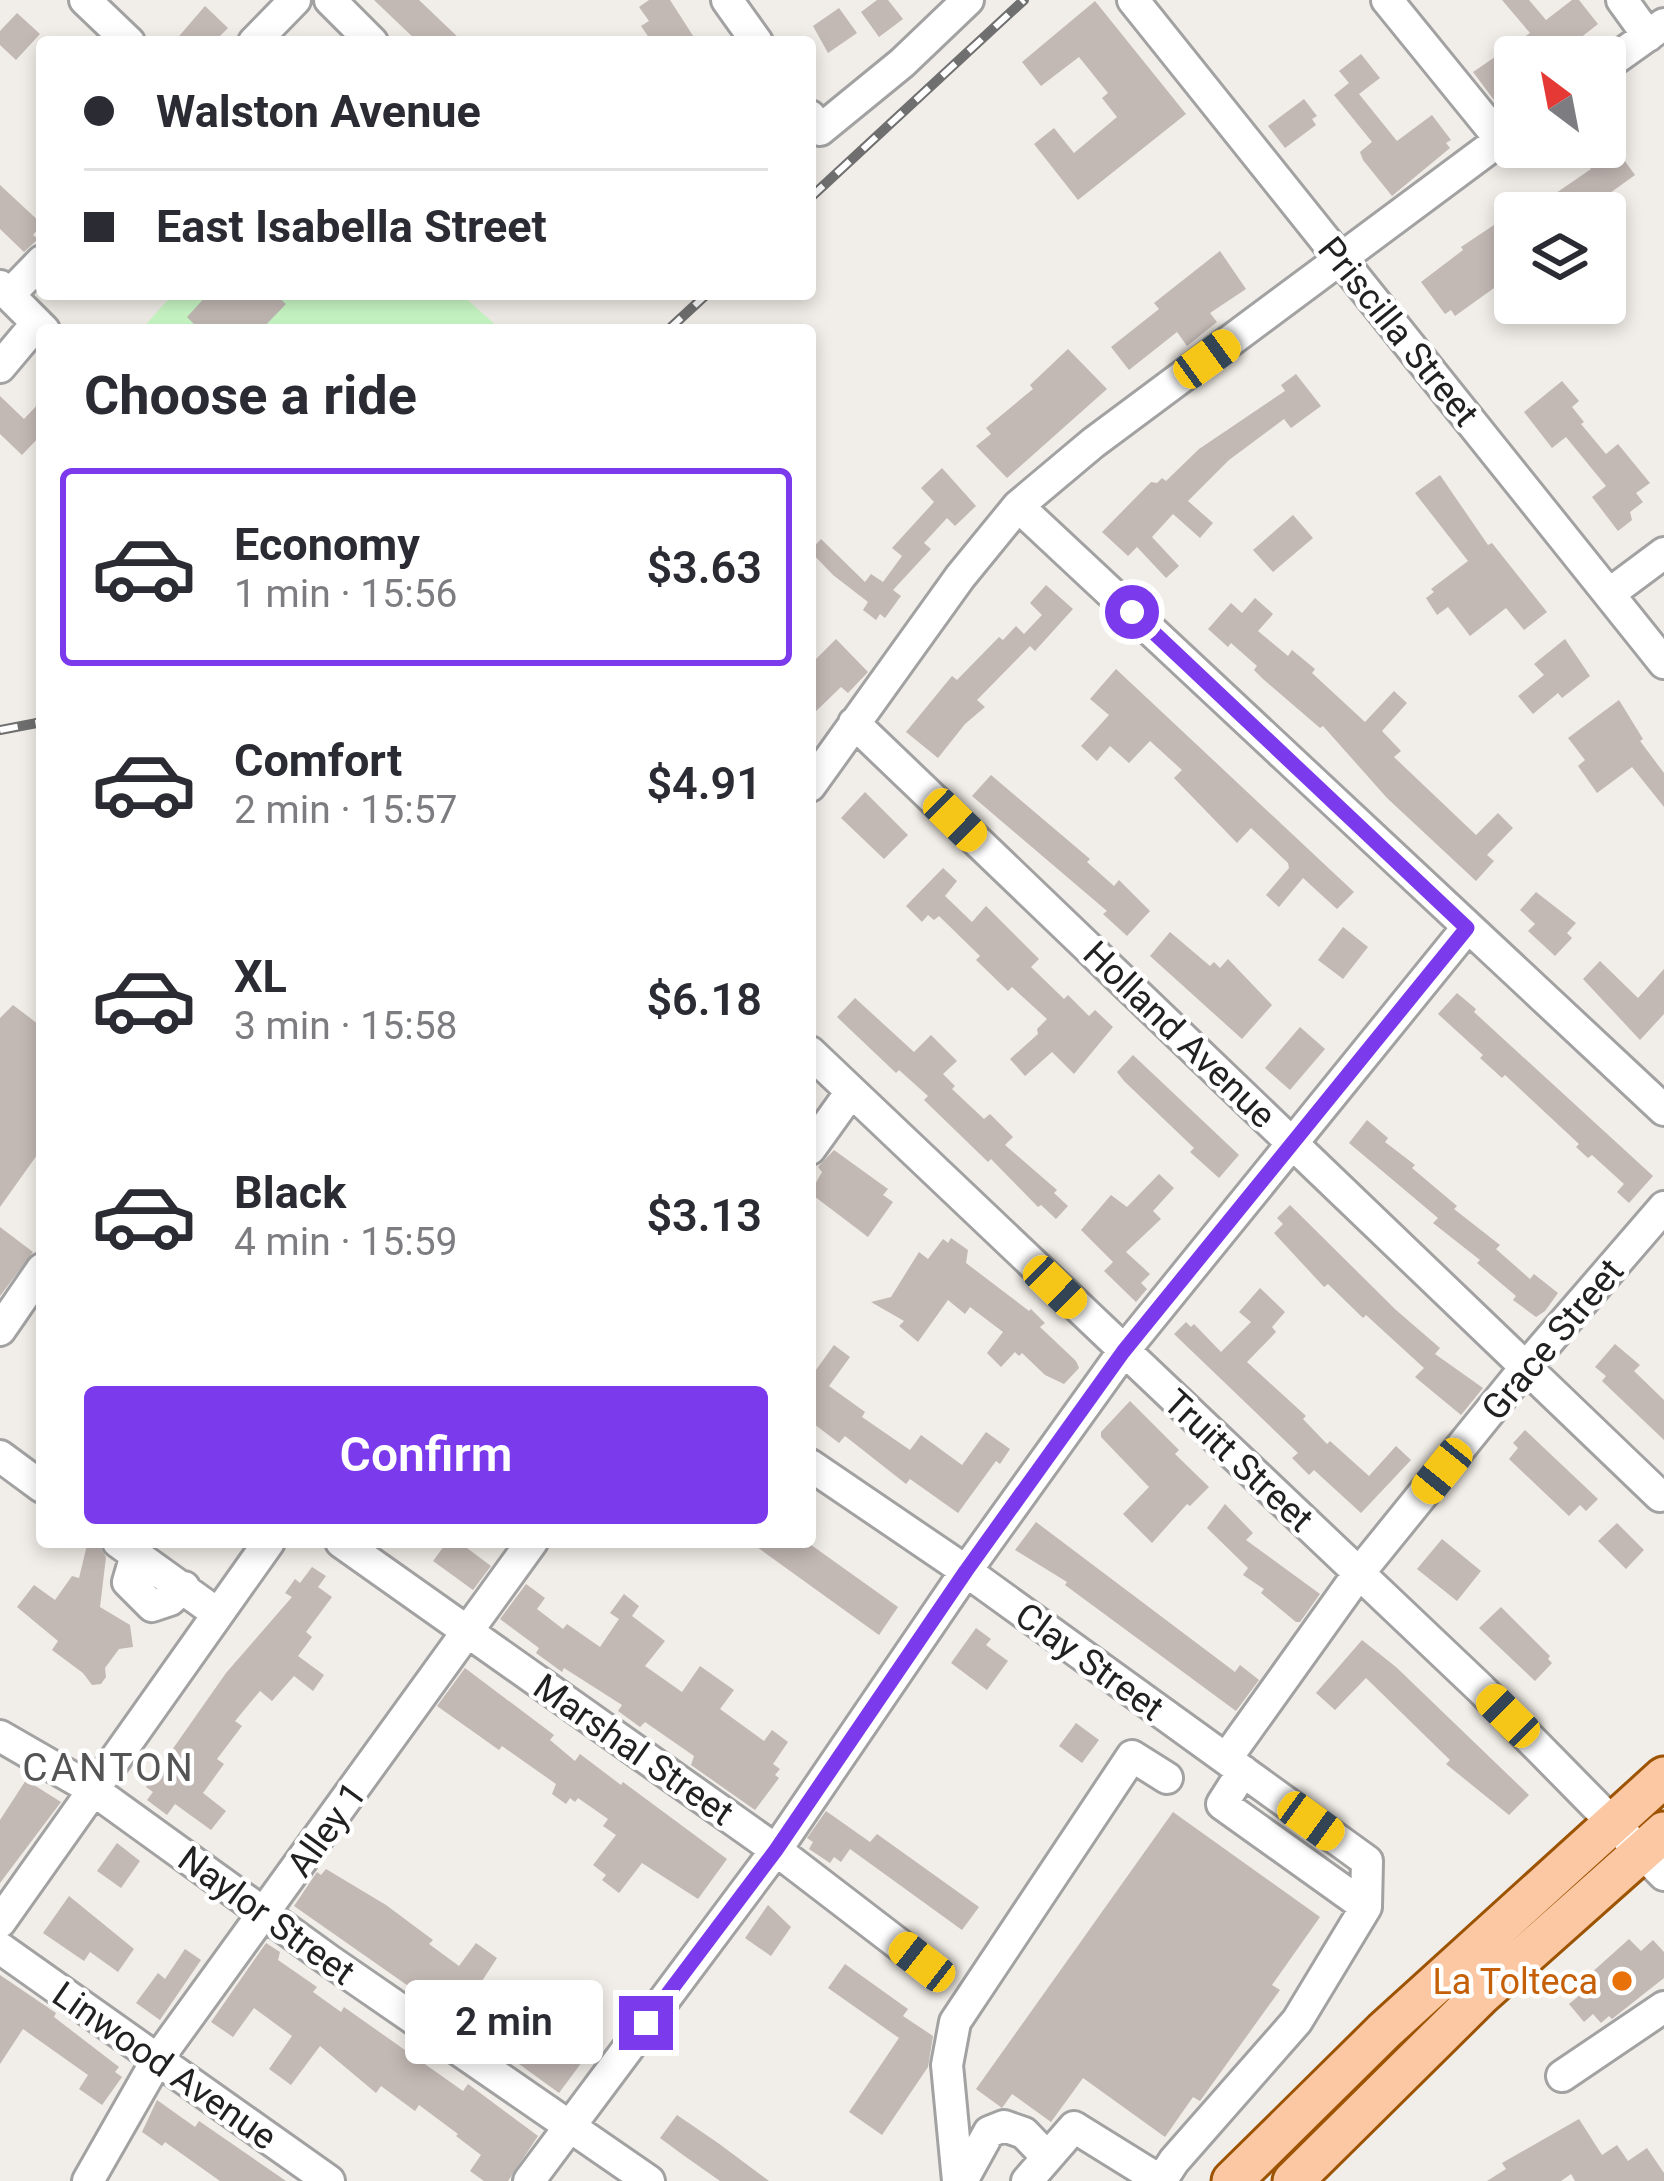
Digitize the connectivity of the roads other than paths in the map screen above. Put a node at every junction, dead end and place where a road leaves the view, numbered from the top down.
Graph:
1 (85, 0) edge
2 (295, 0) edge
3 (330, 0) edge
4 (727, 0) edge
5 (968, 0) edge
6 (1133, 0) edge
7 (1387, 0) edge
8 (1622, 0) edge
9 (1656, 30) edge
10 (124, 36) edge
11 (260, 36) edge
12 (366, 36) edge
13 (753, 36) edge
14 (1626, 51) edge
15 (1494, 118) edge
16 (816, 124) edge
17 (1494, 145) edge
18 (1343, 260) junction
19 (36, 266) edge
20 (5, 291) edge
21 (38, 324) edge
22 (36, 332) edge
23 (0, 367) edge
24 (1018, 506) junction
25 (1664, 553) edge
26 (1609, 594) junction
27 (1664, 663) edge
28 (854, 723) junction
29 (816, 777) edge
30 (1467, 928) junction
31 (816, 1058) edge
32 (851, 1092) junction
33 (1664, 1110) edge
34 (816, 1141) edge
35 (1294, 1143) junction
36 (1664, 1207) edge
37 (30, 1313) edge
38 (0, 1330) edge
39 (1123, 1352) junction
40 (1525, 1368) junction
41 (3, 1464) edge
42 (816, 1469) edge
43 (36, 1483) edge
44 (1660, 1496) dead end
45 (127, 1548) edge
46 (264, 1548) edge
47 (349, 1548) edge
48 (528, 1548) edge
49 (966, 1571) junction
50 (1359, 1573) junction
51 (218, 1613) junction
52 (469, 1633) junction
53 (0, 1736) edge
54 (1234, 1765) junction
55 (1664, 1777) edge
56 (1167, 1778) dead end
57 (92, 1789) junction
58 (1611, 1823) junction
59 (776, 1850) junction
60 (1656, 1853) edge
61 (10, 1886) edge
62 (1366, 1906) junction
63 (264, 1914) junction
64 (0, 1922) edge
65 (0, 1948) edge
66 (922, 1962) dead end
67 (1664, 2007) edge
68 (157, 2060) junction
69 (1562, 2076) dead end
70 (568, 2128) junction
71 (1037, 2169) edge
72 (88, 2181) edge
73 (329, 2181) edge
74 (530, 2181) edge
75 (649, 2181) edge
76 (960, 2181) edge
77 (1161, 2181) edge
78 (1232, 2181) edge
79 (1292, 2181) edge

1 - 10 street
2 - 11 street
3 - 12 street
4 - 13 street
5 - 16 street
6 - 18 street, Priscilla Street
7 - 15 street
8 - 9 street
9 - 14 street
17 - 18 street
18 - 24 street
18 - 26 street, Priscilla Street
19 - 20 street
20 - 21 street
22 - 23 street
24 - 28 street
24 - 30 street
25 - 26 street
26 - 27 street, Priscilla Street
28 - 29 street
28 - 35 street, Holland Avenue
30 - 33 street
30 - 35 street
31 - 32 street, Truitt Street
32 - 34 street
32 - 39 street, Truitt Street
35 - 39 street
35 - 40 street, Holland Avenue
36 - 40 street, Grace Street
37 - 38 street
39 - 49 street
39 - 50 street, Truitt Street
40 - 44 street, Holland Avenue
40 - 50 street, Grace Street
41 - 43 street
42 - 49 street, Clay Street
45 - 51 street
46 - 51 street
47 - 52 street, Marshal Street
48 - 52 street, Alley 1
49 - 54 street, Clay Street
49 - 59 street
50 - 54 street, Grace Street
50 - 58 street, Truitt Street
51 - 57 street
52 - 59 street, Marshal Street
52 - 63 street, Alley 1
53 - 57 street, Naylor Street
54 - 62 street, Clay Street
54 - 62 street
55 - 58 main road
56 - 76 street
57 - 61 street
57 - 63 street, Naylor Street
58 - 60 street, Truitt Street
58 - 78 main road
59 - 66 street, Marshal Street
59 - 70 street
60 - 79 main road
61 - 64 street
62 - 77 street
63 - 68 street, Alley 1
63 - 70 street, Naylor Street
65 - 68 street, Linwood Avenue
67 - 69 street
68 - 72 street, Alley 1
68 - 73 street, Linwood Avenue
70 - 74 street
70 - 75 street, Naylor Street
71 - 76 street
71 - 77 street

